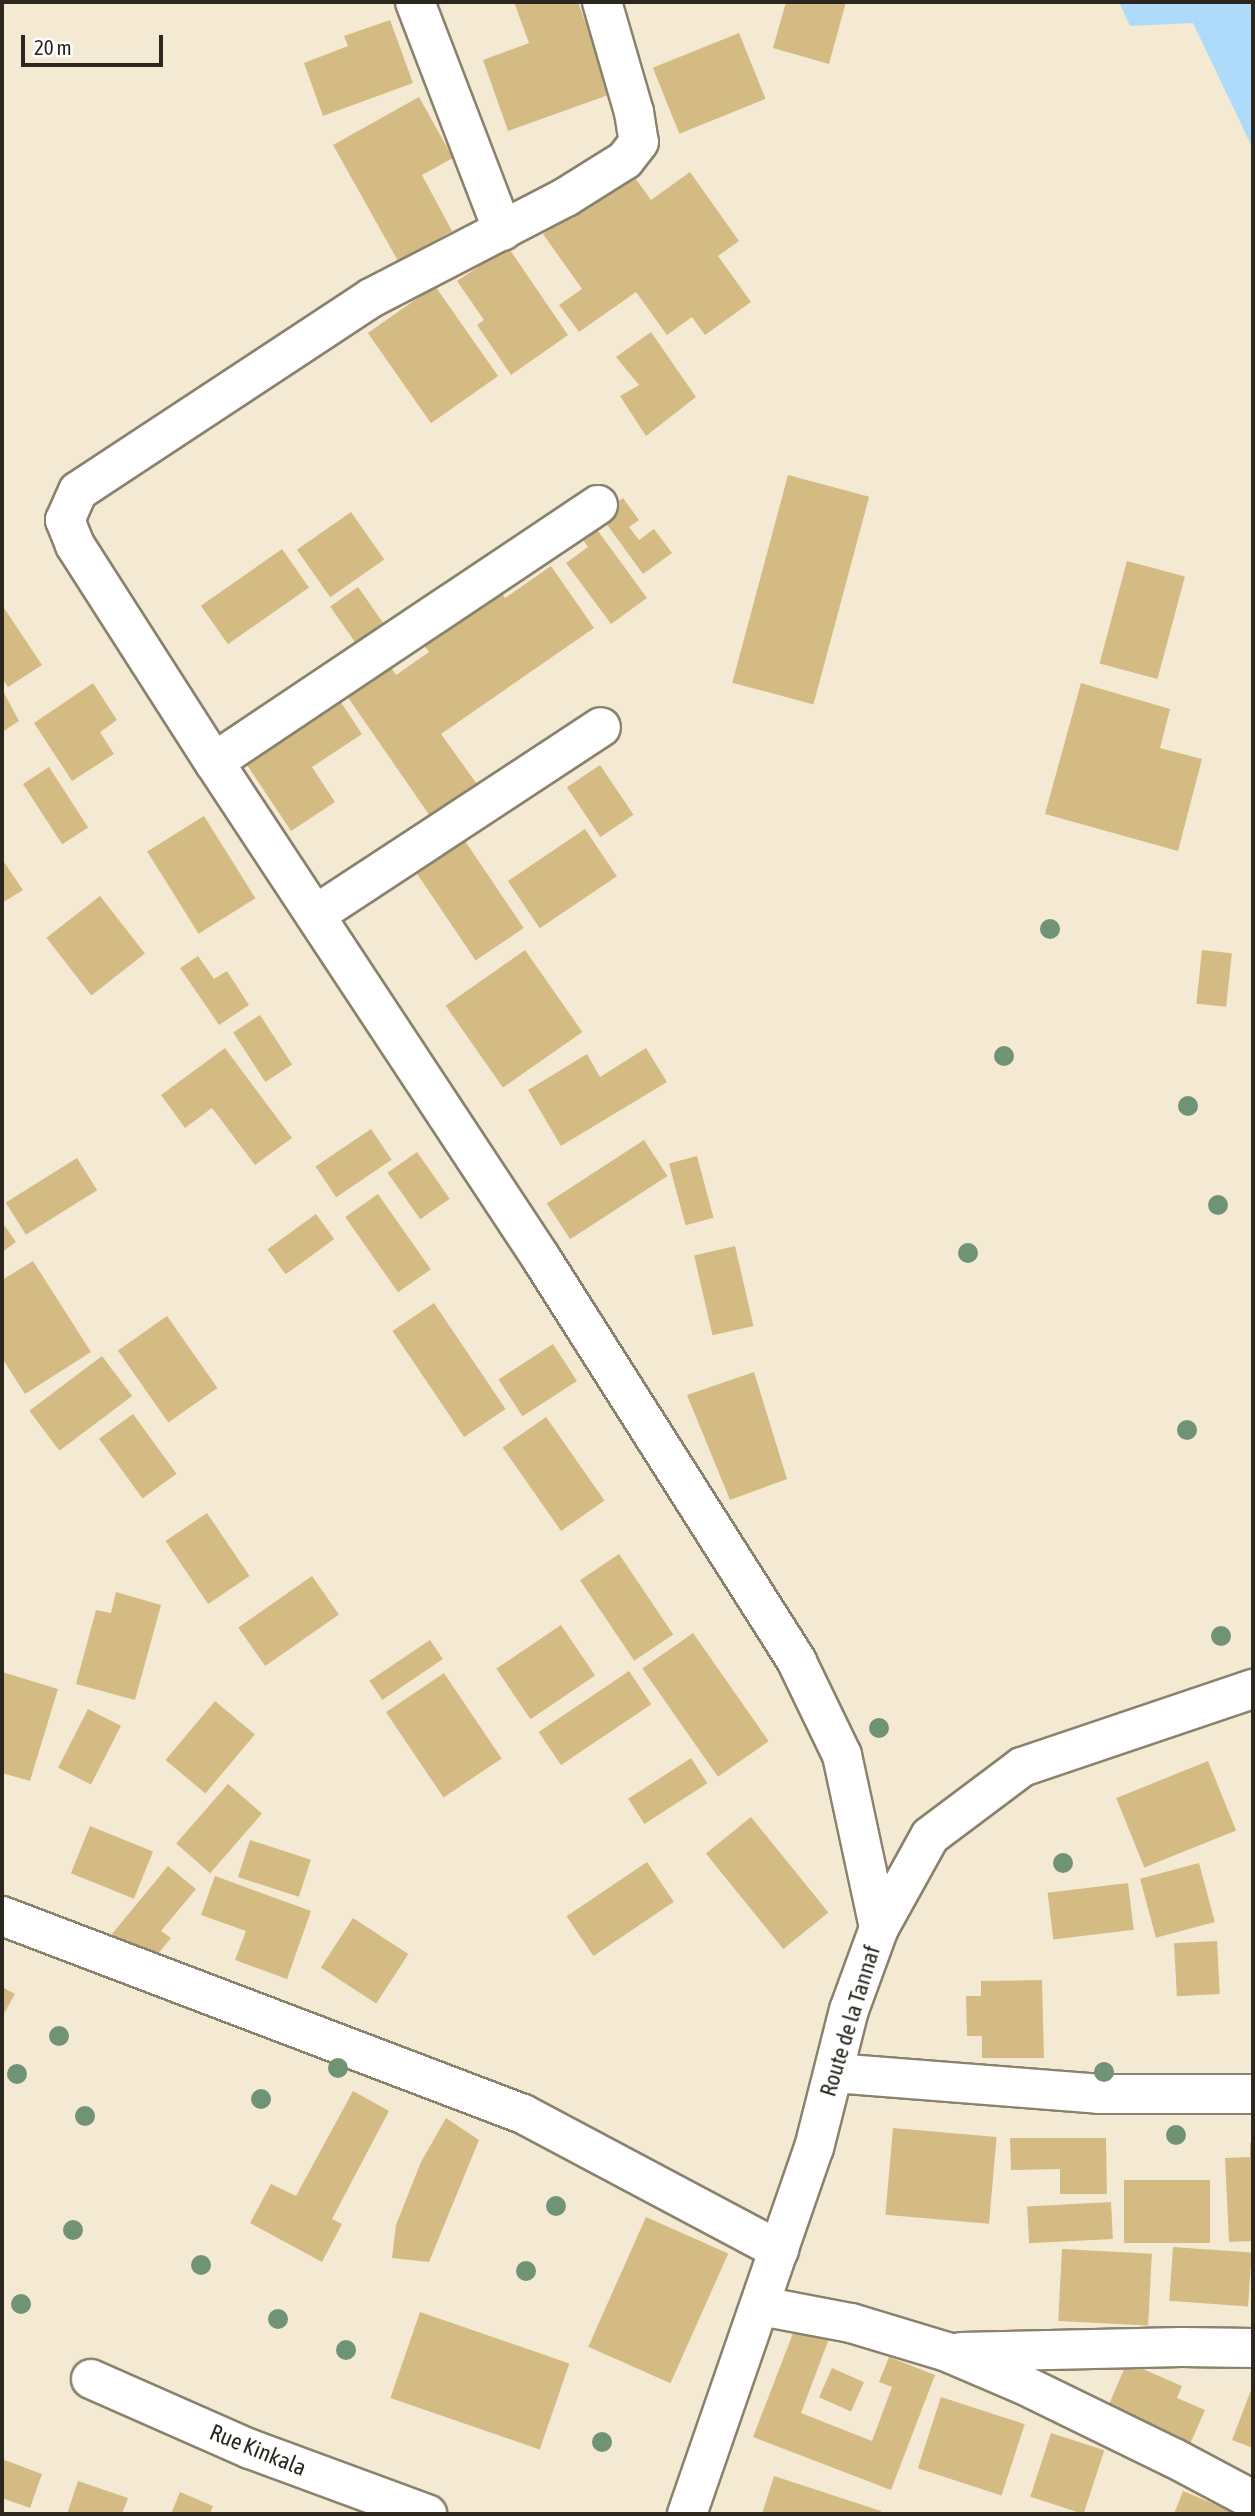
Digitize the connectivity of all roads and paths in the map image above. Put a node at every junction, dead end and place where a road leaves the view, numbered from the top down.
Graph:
1 (415, 2) edge
2 (602, 2) edge
3 (503, 231) junction
4 (598, 505) dead end
5 (601, 727) dead end
6 (214, 762) junction
7 (315, 915) junction
8 (1253, 1689) edge
9 (2, 1916) edge
10 (879, 1928) junction
11 (834, 2073) junction
12 (1253, 2094) edge
13 (779, 2250) junction
14 (761, 2306) junction
15 (1253, 2348) edge
16 (947, 2352) junction
17 (91, 2379) dead end
18 (1253, 2500) edge
19 (427, 2514) edge
20 (687, 2514) edge

1 - 3 street
2 - 3 street
3 - 6 street
4 - 6 street
5 - 7 street
6 - 7 street
7 - 10 street
8 - 10 street, Route de la Tannaf
9 - 13 street
10 - 11 street, Route de la Tannaf
11 - 12 street
11 - 13 street, Route de la Tannaf
13 - 14 street, Route de la Tannaf
14 - 16 street
14 - 20 street, Route de la Tannaf
15 - 16 street
16 - 18 street
17 - 19 street, Rue Kinkala

